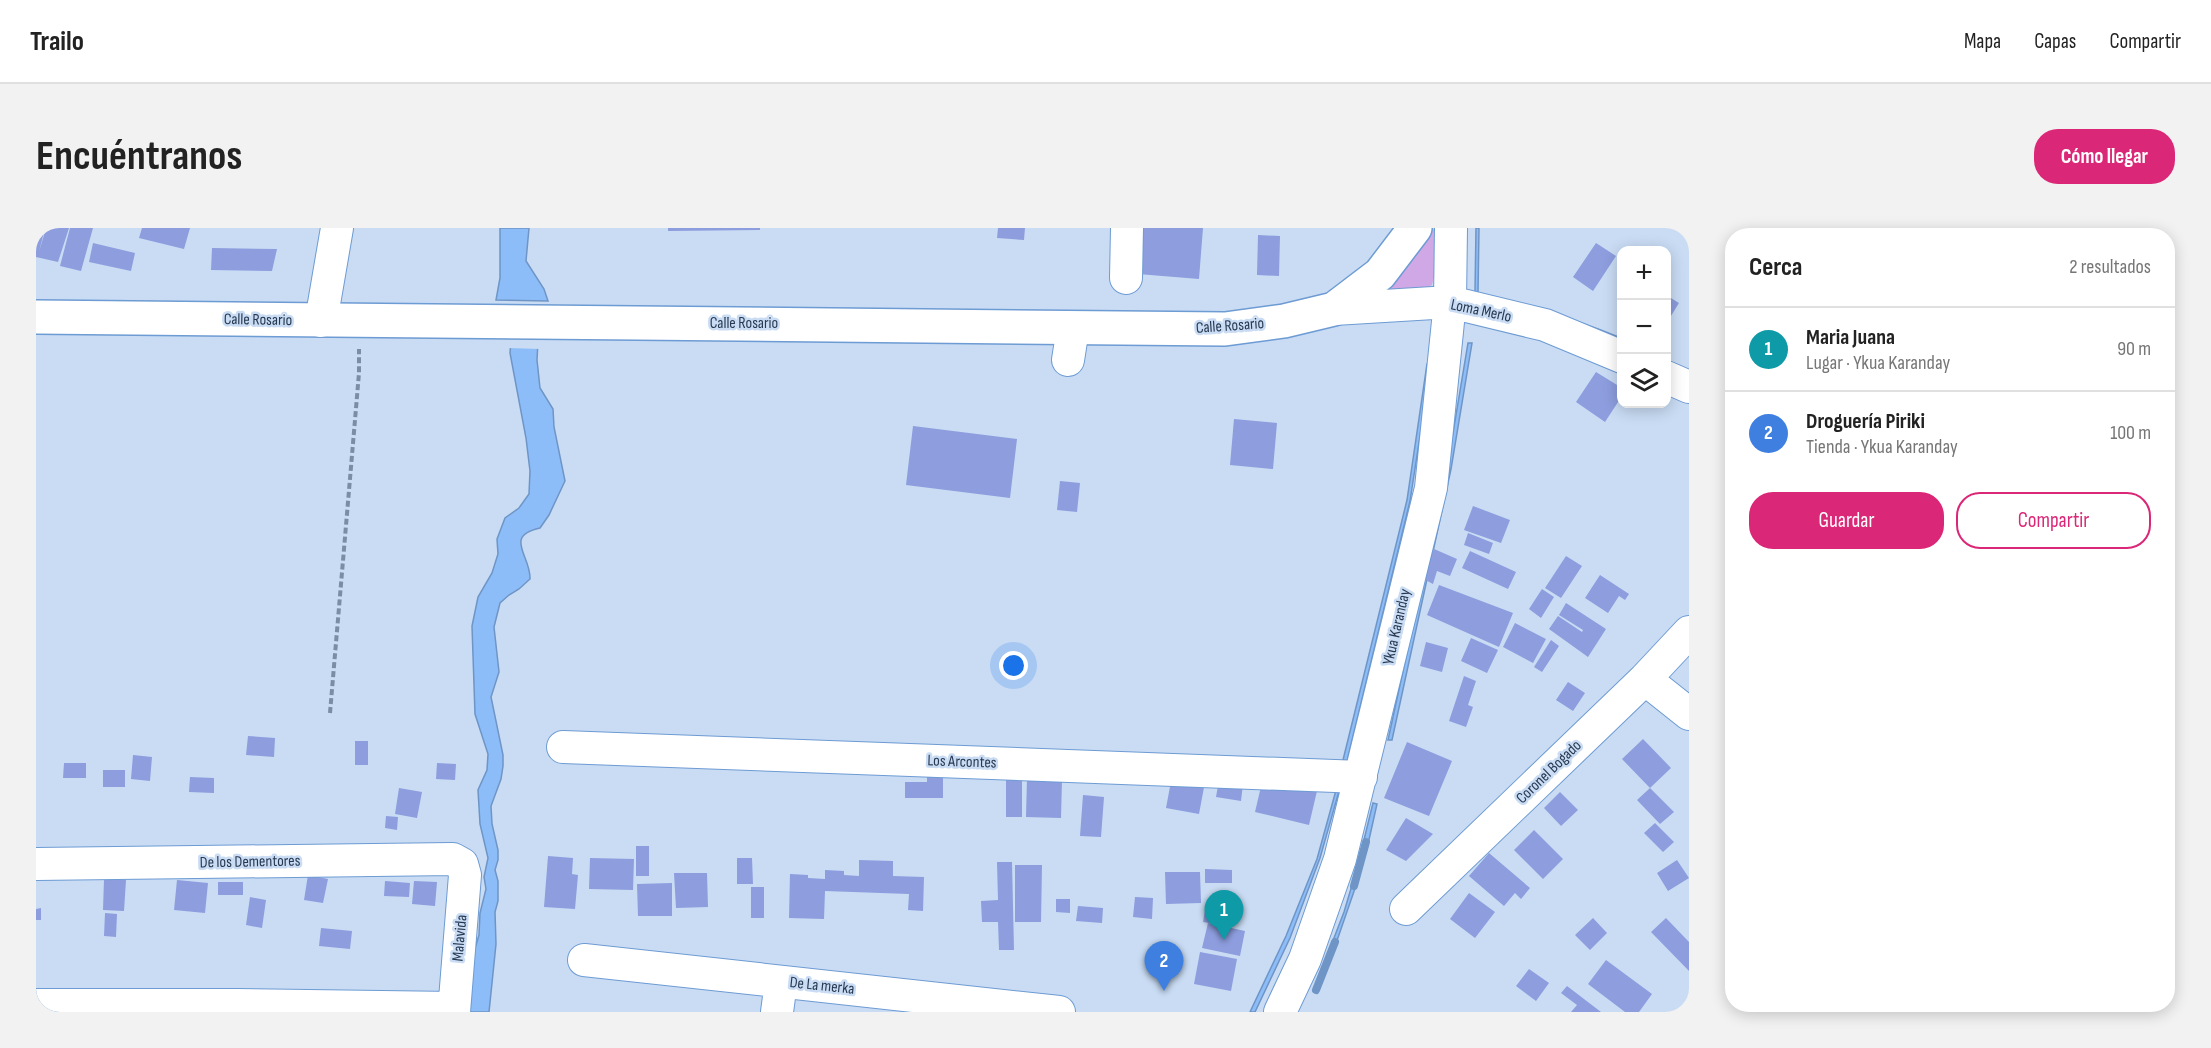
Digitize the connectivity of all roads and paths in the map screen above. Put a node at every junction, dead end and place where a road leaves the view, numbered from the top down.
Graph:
1 (337, 228) edge
2 (1127, 228) edge
3 (1415, 228) edge
4 (1451, 228) edge
5 (1126, 278) dead end
6 (1450, 302) junction
7 (1334, 309) junction
8 (36, 317) edge
9 (321, 321) junction
10 (1617, 355) edge
11 (359, 373) dead end
12 (1671, 379) edge
13 (1689, 387) edge
14 (1689, 632) edge
15 (1645, 679) junction
16 (330, 712) dead end
17 (1689, 714) edge
18 (563, 747) dead end
19 (1361, 777) junction
20 (36, 864) edge
21 (462, 864) joint
22 (1406, 909) dead end
23 (584, 960) dead end
24 (781, 982) junction
25 (36, 1005) edge
26 (237, 1008) edge
27 (454, 1010) edge
28 (777, 1012) edge
29 (1059, 1012) edge
30 (1280, 1012) edge

1 - 9 street
2 - 5 street
3 - 7 main road, Calle Rosario
4 - 6 street, Ykua Karanday
6 - 7 street, Loma Merlo
6 - 10 street, Loma Merlo
6 - 19 street, Ykua Karanday
7 - 9 main road, Calle Rosario
8 - 9 main road, Calle Rosario
11 - 16 path
12 - 13 street
14 - 15 street, Coronel Bogado
15 - 17 street
15 - 22 street, Coronel Bogado
18 - 19 street, Los Arcontes
19 - 30 street, Ykua Karanday
20 - 21 street, De los Dementores
21 - 27 street, Malavida
23 - 24 street, De La merka
24 - 28 street
24 - 29 street, De La merka
25 - 26 street
26 - 27 street

